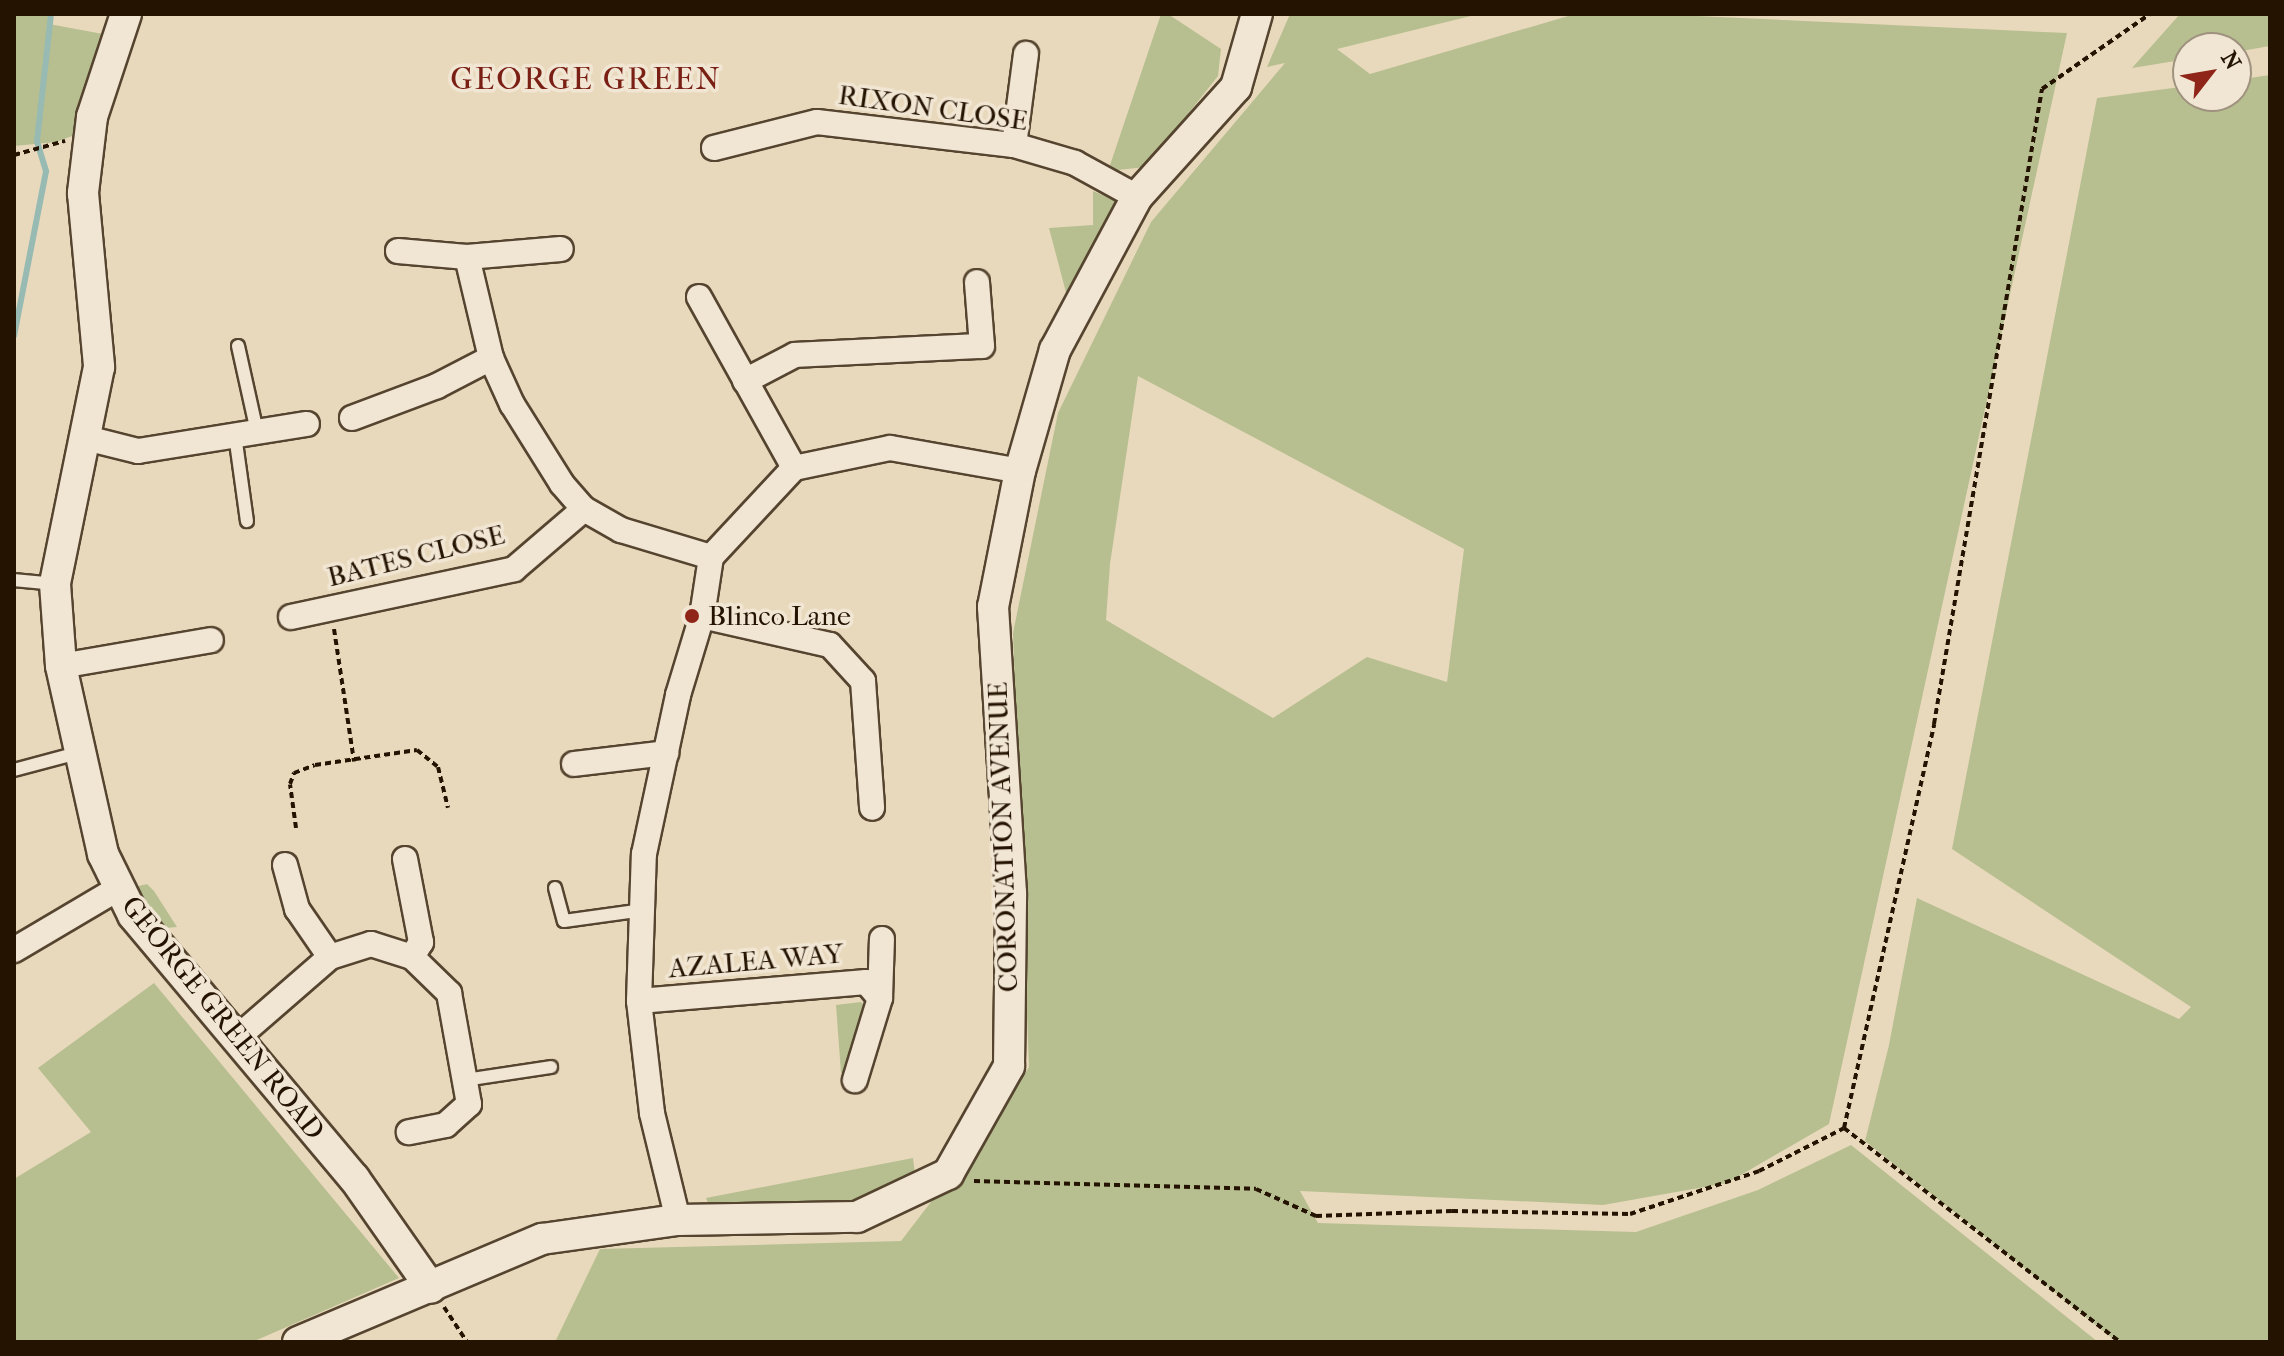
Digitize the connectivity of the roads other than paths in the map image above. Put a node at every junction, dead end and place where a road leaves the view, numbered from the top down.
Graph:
1 (126, 14) edge
2 (1257, 14) edge
3 (1026, 54) dead end
4 (1014, 145) junction
5 (714, 148) dead end
6 (1137, 197) junction
7 (561, 249) dead end
8 (398, 251) dead end
9 (467, 257) junction
10 (977, 282) dead end
11 (699, 297) dead end
12 (238, 346) dead end
13 (491, 358) junction
14 (745, 381) junction
15 (352, 418) dead end
16 (307, 424) dead end
17 (246, 433) junction
18 (86, 438) junction
19 (794, 468) junction
20 (1020, 471) junction
21 (584, 509) junction
22 (247, 521) dead end
23 (711, 557) junction
24 (14, 580) edge
25 (55, 584) junction
26 (702, 616) junction
27 (291, 617) dead end
28 (211, 640) dead end
29 (61, 666) junction
30 (81, 752) junction
31 (666, 753) junction
32 (574, 764) dead end
33 (14, 770) edge
34 (872, 808) dead end
35 (405, 859) dead end
36 (285, 865) dead end
37 (555, 888) dead end
38 (117, 889) junction
39 (643, 910) junction
40 (882, 939) dead end
41 (14, 950) edge
42 (330, 957) junction
43 (412, 957) junction
44 (880, 998) junction
45 (639, 1001) junction
46 (238, 1037) junction
47 (551, 1067) dead end
48 (465, 1080) junction
49 (855, 1080) dead end
50 (409, 1132) dead end
51 (678, 1220) junction
52 (431, 1288) junction
53 (298, 1342) edge

1 - 18 street, GEORGE GREEN ROAD
2 - 6 street, CORONATION AVENUE
3 - 4 street
4 - 5 street, RIXON CLOSE
4 - 6 street, RIXON CLOSE
6 - 20 street, CORONATION AVENUE
7 - 9 street
8 - 9 street
9 - 13 street
10 - 14 street
11 - 14 street
12 - 17 lane
13 - 15 street
13 - 21 street
14 - 19 street
16 - 17 street
17 - 18 street
17 - 22 lane
18 - 25 street, GEORGE GREEN ROAD
19 - 20 street
19 - 23 street
20 - 51 street, CORONATION AVENUE
21 - 23 street
21 - 27 street, BATES CLOSE
23 - 26 street
24 - 25 lane
25 - 29 street, GEORGE GREEN ROAD
26 - 31 street
26 - 34 street
28 - 29 street
29 - 30 street, GEORGE GREEN ROAD
30 - 33 lane
30 - 38 street, GEORGE GREEN ROAD
31 - 32 street
31 - 39 street
35 - 43 street
36 - 42 street
37 - 39 lane
38 - 41 street
38 - 46 street, GEORGE GREEN ROAD
39 - 45 street
40 - 44 street
42 - 43 street
42 - 46 street
43 - 48 street
44 - 45 street, AZALEA WAY
44 - 49 street
45 - 51 street
46 - 52 street, GEORGE GREEN ROAD
47 - 48 lane
48 - 50 street
51 - 52 street
52 - 53 street

